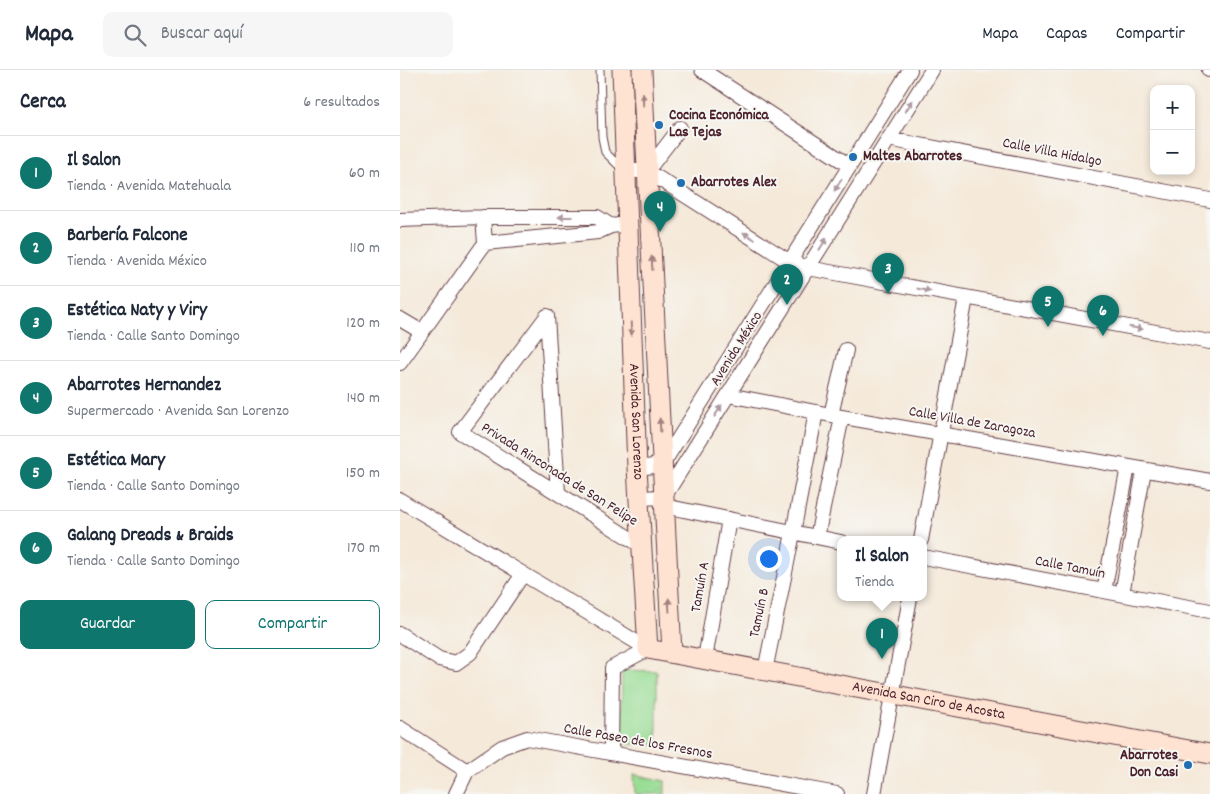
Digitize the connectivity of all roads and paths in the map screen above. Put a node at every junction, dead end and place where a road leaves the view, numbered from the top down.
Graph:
1 (600, 70) edge
2 (622, 70) edge
3 (642, 70) edge
4 (702, 70) edge
5 (932, 70) edge
6 (904, 72) edge
7 (680, 128) dead end
8 (888, 139) junction
9 (850, 166) junction
10 (647, 171) junction
11 (626, 172) junction
12 (1210, 200) edge
13 (483, 217) junction
14 (400, 220) edge
15 (619, 225) junction
16 (485, 243) junction
17 (790, 262) junction
18 (808, 268) junction
19 (966, 298) junction
20 (400, 319) edge
21 (422, 332) junction
22 (1210, 342) edge
23 (846, 350) dead end
24 (400, 363) edge
25 (728, 395) junction
26 (816, 412) junction
27 (837, 416) junction
28 (941, 434) junction
29 (662, 465) junction
30 (1128, 467) junction
31 (637, 468) junction
32 (1144, 470) junction
33 (1210, 481) edge
34 (558, 493) junction
35 (639, 498) junction
36 (400, 500) edge
37 (664, 501) junction
38 (729, 519) junction
39 (793, 533) junction
40 (922, 536) edge
41 (817, 537) junction
42 (837, 541) edge
43 (642, 546) junction
44 (927, 558) edge
45 (523, 574) junction
46 (1104, 591) junction
47 (1122, 594) junction
48 (909, 601) edge
49 (1210, 611) edge
50 (400, 634) edge
51 (648, 649) junction
52 (672, 653) junction
53 (705, 659) junction
54 (765, 671) junction
55 (892, 694) junction
56 (400, 728) edge
57 (611, 753) junction
58 (1210, 754) edge
59 (467, 771) junction
60 (456, 794) edge
61 (837, 794) edge
62 (874, 794) edge

1 - 11 lane
2 - 11 street, Avenida San Lorenzo
10 -> 3 street, Avenida San Lorenzo
4 - 9 street
8 -> 5 street, Avenida México
6 - 9 street, Avenida México
7 - 10 street
8 - 12 street, Calle Villa Hidalgo
18 -> 8 street, Avenida México
9 -> 17 street, Avenida México
10 - 11 street
17 -> 10 street
29 -> 10 street, Avenida San Lorenzo
11 - 15 street, Avenida San Lorenzo
13 - 14 street
15 -> 13 street
13 - 16 street
15 - 16 street
15 -> 31 street, Avenida San Lorenzo
16 - 21 street
17 - 18 street
17 - 29 street, Avenida México
18 -> 19 street
18 - 25 street, Avenida México
19 -> 22 street
19 - 28 street
20 - 21 street
21 - 24 street
23 - 27 street
25 - 26 street, Calle Villa de Zaragoza
37 -> 25 street, Avenida México
26 - 27 street, Calle Villa de Zaragoza
26 - 39 street, Tamuín B
27 - 28 street, Calle Villa de Zaragoza
27 - 41 street
28 - 30 street, Calle Villa de Zaragoza
28 - 40 street
29 - 31 street
29 - 37 street, Avenida San Lorenzo
30 - 32 street, Calle Villa de Zaragoza
30 - 46 street
31 - 35 street, Avenida San Lorenzo
32 - 33 street, Calle Villa de Zaragoza
32 - 47 street
34 - 34 street, Privada Rinconada de San Felipe
34 - 43 street, Privada Rinconada de San Felipe
35 - 37 street
35 - 43 street, Avenida San Lorenzo
36 - 45 street
37 - 38 street
52 -> 37 street, Avenida San Lorenzo
38 - 39 street
38 - 53 street, Tamuín A
39 - 41 street
39 - 54 street, Tamuín B
41 - 42 street
43 - 51 street, Avenida San Lorenzo
44 - 46 street, Calle Tamuín
45 - 50 street
45 - 51 street
46 - 47 street, Calle Tamuín
47 - 49 street, Calle Tamuín
48 - 55 street
51 - 52 street, Avenida San Ciro de Acosta
51 - 57 street
52 - 53 street, Avenida San Ciro de Acosta
53 - 54 street, Avenida San Ciro de Acosta
54 - 55 street, Avenida San Ciro de Acosta
55 - 58 street, Avenida San Ciro de Acosta
55 - 62 street
56 - 59 street
57 - 59 street, Calle Paseo de los Fresnos
57 - 61 street, Calle Paseo de los Fresnos
59 - 60 street

